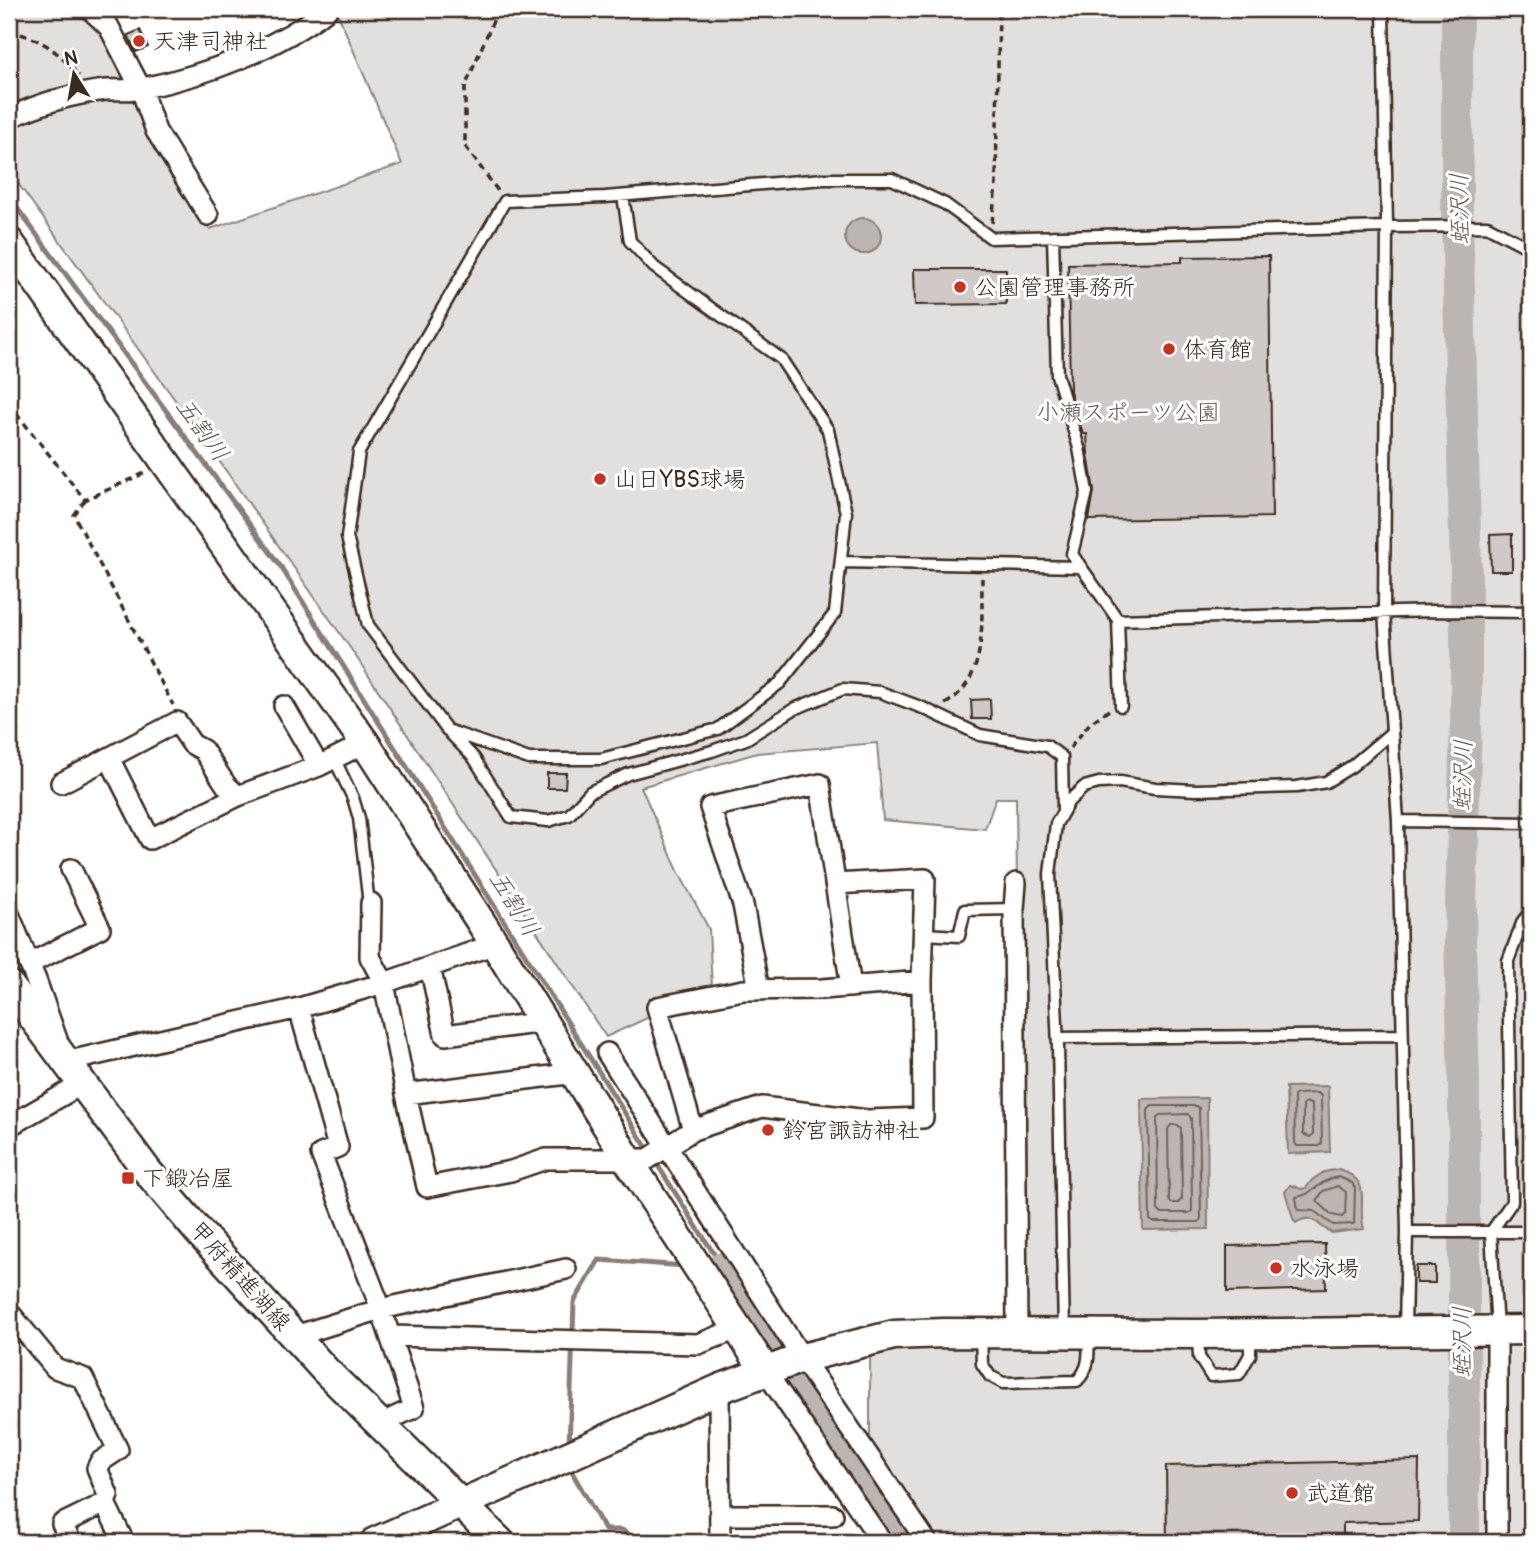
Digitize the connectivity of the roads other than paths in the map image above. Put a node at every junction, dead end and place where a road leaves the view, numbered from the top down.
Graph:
1 (90, 9) edge
2 (328, 9) edge
3 (1383, 9) edge
4 (141, 89) junction
5 (9, 118) edge
6 (623, 196) junction
7 (208, 215) dead end
8 (1387, 227) junction
9 (1053, 236) junction
10 (9, 242) edge
11 (1531, 249) edge
12 (841, 562) junction
13 (1081, 567) junction
14 (1384, 612) junction
15 (1531, 612) edge
16 (1118, 620) junction
17 (284, 706) dead end
18 (1121, 706) road end
19 (447, 730) junction
20 (1392, 732) junction
21 (365, 743) junction
22 (108, 758) junction
23 (327, 762) junction
24 (61, 783) dead end
25 (238, 796) junction
26 (1063, 811) junction
27 (1398, 821) junction
28 (1531, 823) edge
29 (71, 869) dead end
30 (1016, 883) dead end
31 (835, 884) junction
32 (371, 903) joint
33 (1014, 909) junction
34 (1531, 911) edge
35 (9, 914) edge
36 (924, 934) junction
37 (495, 944) junction
38 (29, 964) junction
39 (430, 967) junction
40 (922, 981) junction
41 (384, 983) junction
42 (9, 985) edge
43 (851, 987) junction
44 (759, 990) junction
45 (299, 1008) junction
46 (544, 1022) junction
47 (1402, 1035) junction
48 (1058, 1038) junction
49 (607, 1053) dead end
50 (65, 1062) junction
51 (576, 1073) junction
52 (82, 1084) junction
53 (406, 1094) junction
54 (9, 1126) edge
55 (693, 1129) junction
56 (651, 1154) junction
57 (1491, 1231) junction
58 (1406, 1232) junction
59 (1531, 1232) edge
60 (566, 1269) dead end
61 (381, 1309) junction
62 (9, 1312) edge
63 (740, 1328) junction
64 (1491, 1330) junction
65 (1531, 1330) edge
66 (1405, 1331) junction
67 (1017, 1333) junction
68 (1076, 1333) junction
69 (1250, 1333) junction
70 (981, 1334) junction
71 (1198, 1334) junction
72 (295, 1336) junction
73 (391, 1336) junction
74 (785, 1365) junction
75 (719, 1389) junction
76 (380, 1424) junction
77 (105, 1503) junction
78 (462, 1505) junction
79 (720, 1515) junction
80 (833, 1515) dead end
81 (71, 1542) edge
82 (124, 1542) edge
83 (375, 1542) edge
84 (500, 1542) edge
85 (720, 1542) edge
86 (882, 1542) edge
87 (926, 1542) edge
88 (1497, 1542) edge

1 - 4 street
2 - 4 street
3 - 8 lane
4 - 5 street
4 - 7 street
6 - 9 lane
6 - 12 lane
6 - 19 lane
8 - 9 lane
8 - 11 lane
8 - 14 lane
9 - 13 lane
10 - 21 street
12 - 13 lane
12 - 19 lane
13 - 16 lane
14 - 15 lane
14 - 16 lane
14 - 20 lane
16 - 18 lane
17 - 23 street
19 - 26 lane
20 - 26 lane
20 - 27 lane
21 - 23 street
21 - 37 street
22 - 24 street
22 - 25 street
22 - 25 street
23 - 25 street
23 - 32 lane
26 - 48 lane
27 - 28 lane
27 - 47 lane
29 - 38 street
30 - 33 street
31 - 36 street
31 - 43 street
31 - 44 street
32 - 41 street
33 - 36 lane
33 - 67 street
34 - 57 lane
35 - 38 street
36 - 40 street
37 - 39 street
37 - 46 street
38 - 50 street
39 - 41 street
39 - 46 street
40 - 43 street
40 - 55 street
41 - 45 street
41 - 53 street
42 - 50 street, 甲府精進湖線
43 - 44 street
44 - 55 street
45 - 50 street
45 - 61 street
46 - 51 street
47 - 48 lane
47 - 58 lane
48 - 68 lane
49 - 56 street
50 - 52 street, 甲府精進湖線
51 - 53 street
51 - 56 street
52 - 54 street
52 - 72 street, 甲府精進湖線
53 - 56 street
55 - 56 street
56 - 63 street
56 - 74 street
57 - 58 lane
57 - 59 lane
57 - 64 lane
58 - 66 lane
60 - 61 street
61 - 72 street
61 - 73 street
62 - 77 street
63 - 73 street
63 - 74 street
64 - 65 street
64 - 66 street
64 - 88 street
66 - 69 street
67 - 68 street
67 - 70 street
68 - 70 lane
68 - 71 street
69 - 71 street
69 - 71 lane
70 - 74 street
72 - 76 street, 甲府精進湖線
73 - 76 street
74 - 75 street
74 - 86 street
74 - 87 street
75 - 78 street
75 - 79 street
76 - 78 street, 甲府精進湖線
77 - 81 street
77 - 82 street
78 - 83 street
78 - 84 street, 甲府精進湖線
79 - 80 street
79 - 85 street

